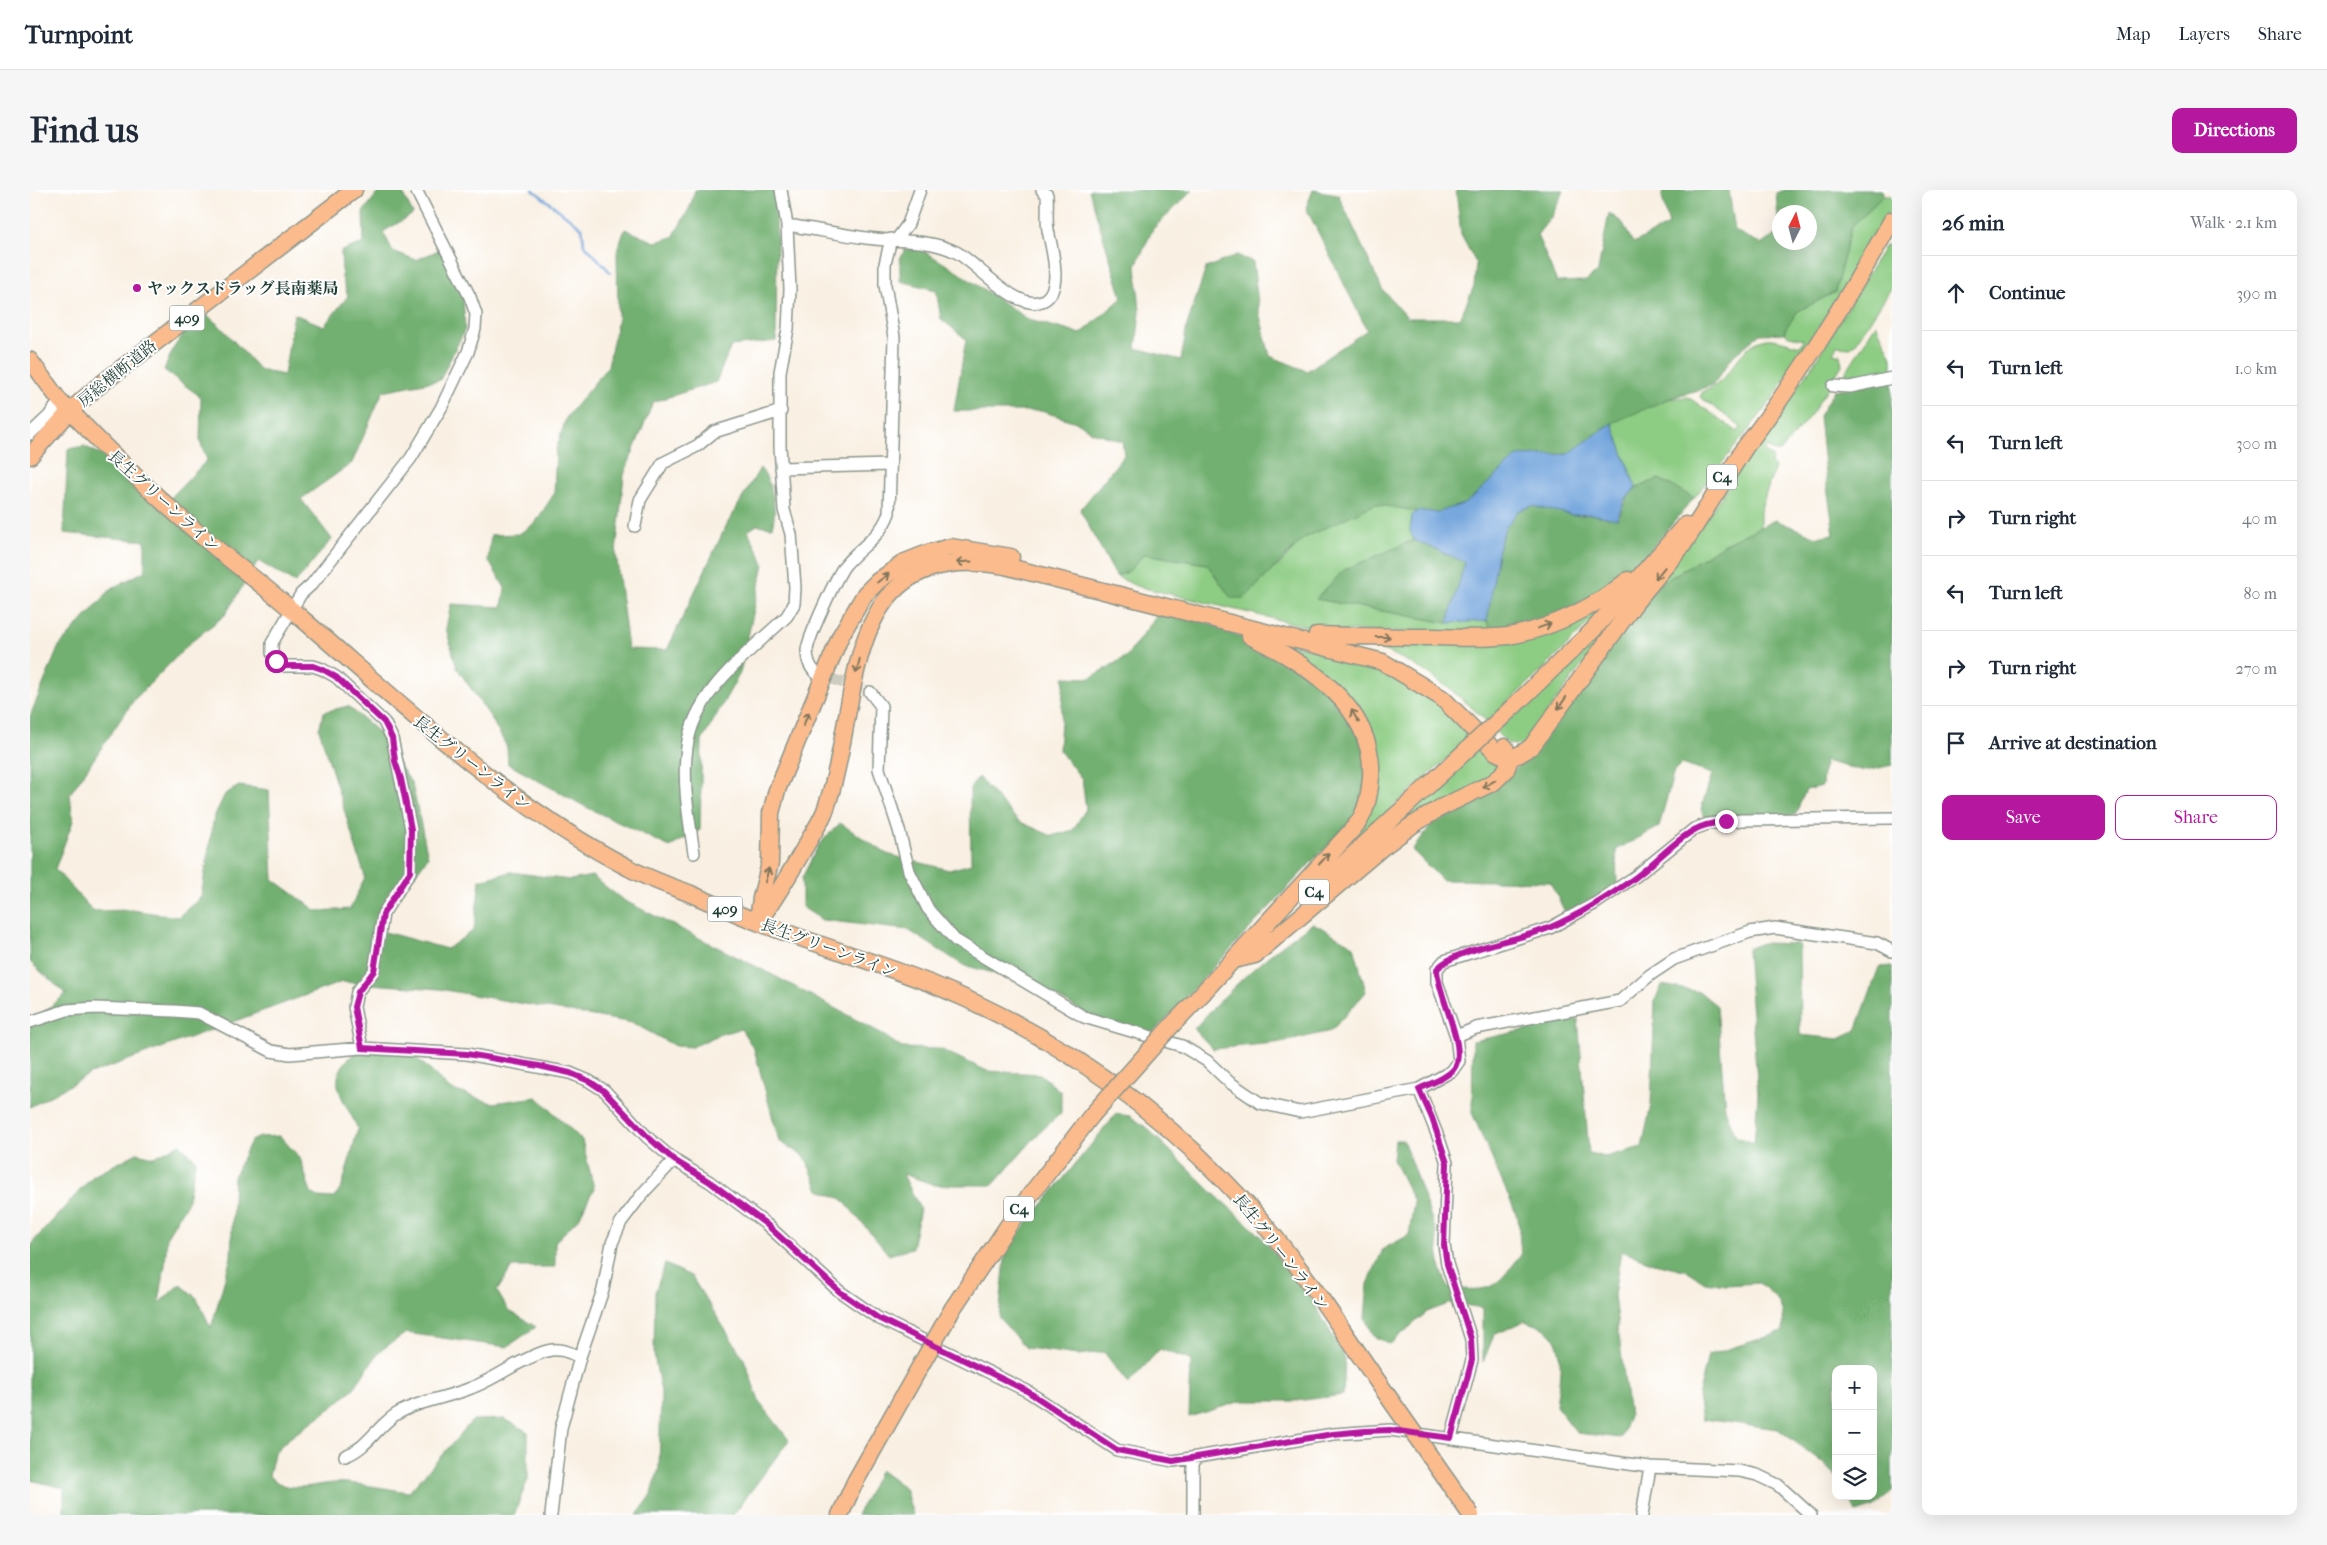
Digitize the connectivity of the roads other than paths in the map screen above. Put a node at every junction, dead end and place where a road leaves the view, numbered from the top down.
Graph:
1 (354, 190) edge
2 (416, 190) edge
3 (781, 190) edge
4 (920, 190) edge
5 (1042, 190) edge
6 (1892, 220) edge
7 (787, 225) junction
8 (894, 239) junction
9 (30, 360) edge
10 (1892, 378) edge
11 (1832, 386) dead end
12 (65, 406) junction
13 (781, 411) junction
14 (30, 434) edge
15 (1746, 446) junction
16 (30, 456) edge
17 (890, 465) junction
18 (782, 468) junction
19 (635, 526) dead end
20 (1678, 534) junction
21 (292, 609) junction
22 (1216, 620) junction
23 (1317, 635) junction
24 (816, 674) dead end
25 (870, 692) tunnel mouth
26 (1508, 756) junction
27 (1892, 818) edge
28 (694, 853) dead end
29 (758, 922) junction
30 (1892, 951) edge
31 (1238, 960) junction
32 (1197, 999) junction
33 (30, 1022) edge
34 (1456, 1036) junction
35 (362, 1048) junction
36 (1419, 1089) junction
37 (674, 1160) junction
38 (580, 1357) junction
39 (1451, 1438) junction
40 (345, 1456) dead end
41 (1193, 1458) junction
42 (1650, 1467) junction
43 (551, 1515) edge
44 (840, 1515) edge
45 (1193, 1515) edge
46 (1471, 1515) edge
47 (1642, 1515) edge
48 (1811, 1515) edge

1 - 12 highway, 房総横断道路 / 409
2 - 21 street
3 - 7 street
4 - 8 street
5 - 8 street
6 - 15 highway, C4
7 - 8 street
7 - 13 street
8 - 17 street
9 - 12 main road
10 - 11 street
12 - 14 street
12 - 16 highway, 房総横断道路 / 409
12 - 21 highway, 長生グリーンライン / 409
13 - 18 street
13 - 19 street
15 - 20 highway, C4
15 -> 26 highway
17 - 18 street
17 - 24 street
18 - 28 street
23 -> 20 highway
20 - 31 highway, C4, bridge
21 - 29 highway, 長生グリーンライン / 409
21 - 35 street
22 - 26 highway
22 -> 29 highway
32 -> 22 highway
23 - 26 highway
29 -> 23 highway
25 - 36 street
26 -> 31 highway
27 - 34 street
29 - 46 highway, 長生グリーンライン / 409, bridge
30 - 34 street
31 - 32 highway, C4
32 - 44 highway, C4, bridge
33 - 35 street
34 - 36 street
35 - 37 street
36 - 39 street
37 - 38 street
37 - 41 street
38 - 40 street
38 - 43 street
39 - 41 street
39 - 42 street
41 - 45 street
42 - 47 street
42 - 48 street

